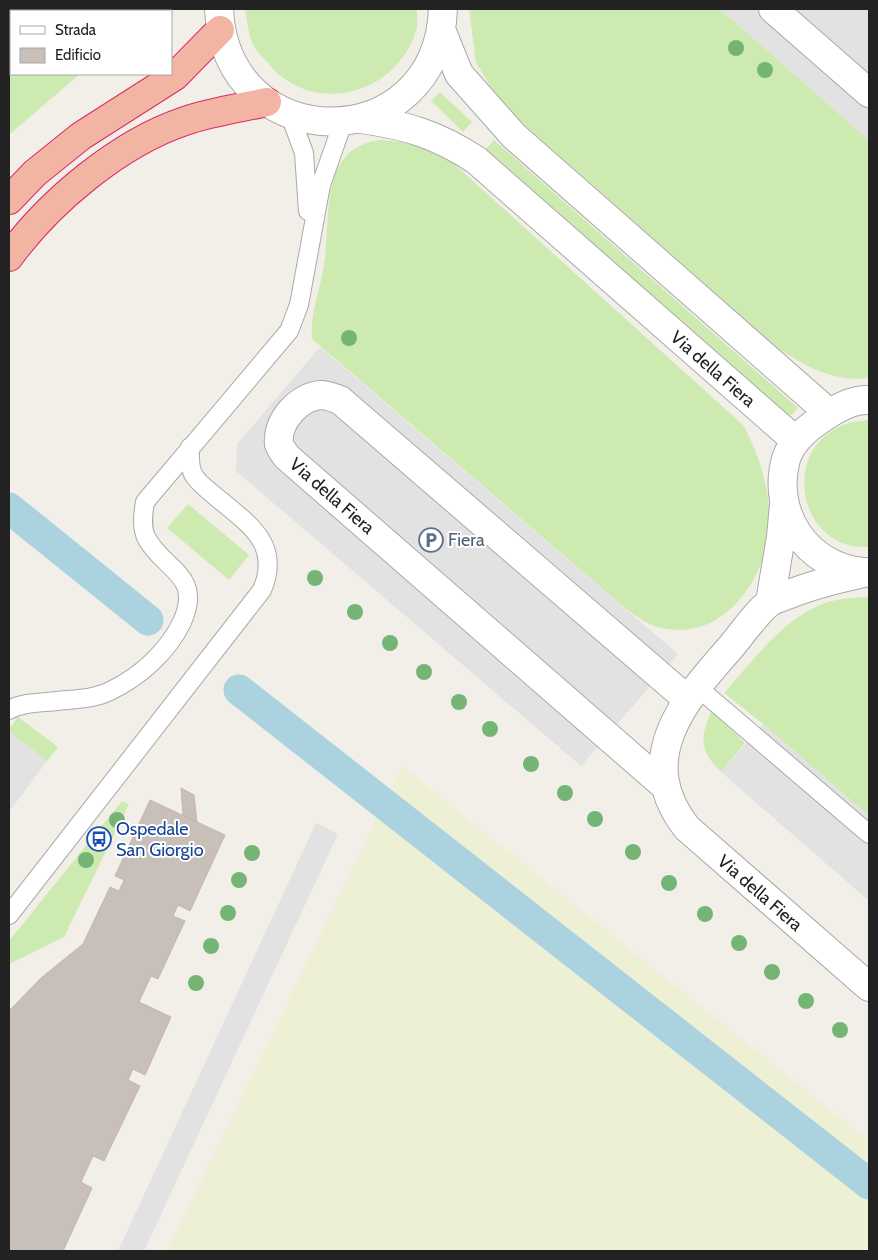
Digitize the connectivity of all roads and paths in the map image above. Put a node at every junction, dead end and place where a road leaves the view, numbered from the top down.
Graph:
1 (773, 9) edge
2 (220, 19) edge
3 (443, 20) edge
4 (869, 93) edge
5 (278, 108) junction
6 (352, 120) junction
7 (9, 200) edge
8 (308, 246) junction
9 (9, 257) edge
10 (869, 400) edge
11 (829, 413) junction
12 (796, 441) junction
13 (190, 447) junction
14 (784, 504) junction
15 (869, 572) edge
16 (770, 602) junction
17 (692, 693) junction
18 (9, 710) edge
19 (666, 787) junction
20 (869, 834) edge
21 (9, 915) edge
22 (869, 987) edge

1 - 4 street
2 - 5 street, Via della Fiera
2 - 7 highway
3 - 6 street, Via della Fiera
3 - 11 street, Via della Fiera
5 - 6 street, Via della Fiera
5 - 8 lane
5 - 9 highway
6 - 8 lane
6 - 12 street, Via della Fiera
8 - 13 lane
10 - 11 street, Via della Fiera
11 - 12 street, Via della Fiera
12 - 14 street, Via della Fiera
13 - 18 lane
13 - 21 lane
14 - 15 street, Via della Fiera
14 - 16 street, Via della Fiera
15 - 16 street, Via della Fiera
16 - 17 street, Via della Fiera
17 - 19 street, Via della Fiera
17 - 19 street, Via della Fiera
17 - 20 lane, Via della Fiera
19 - 22 street, Via della Fiera

